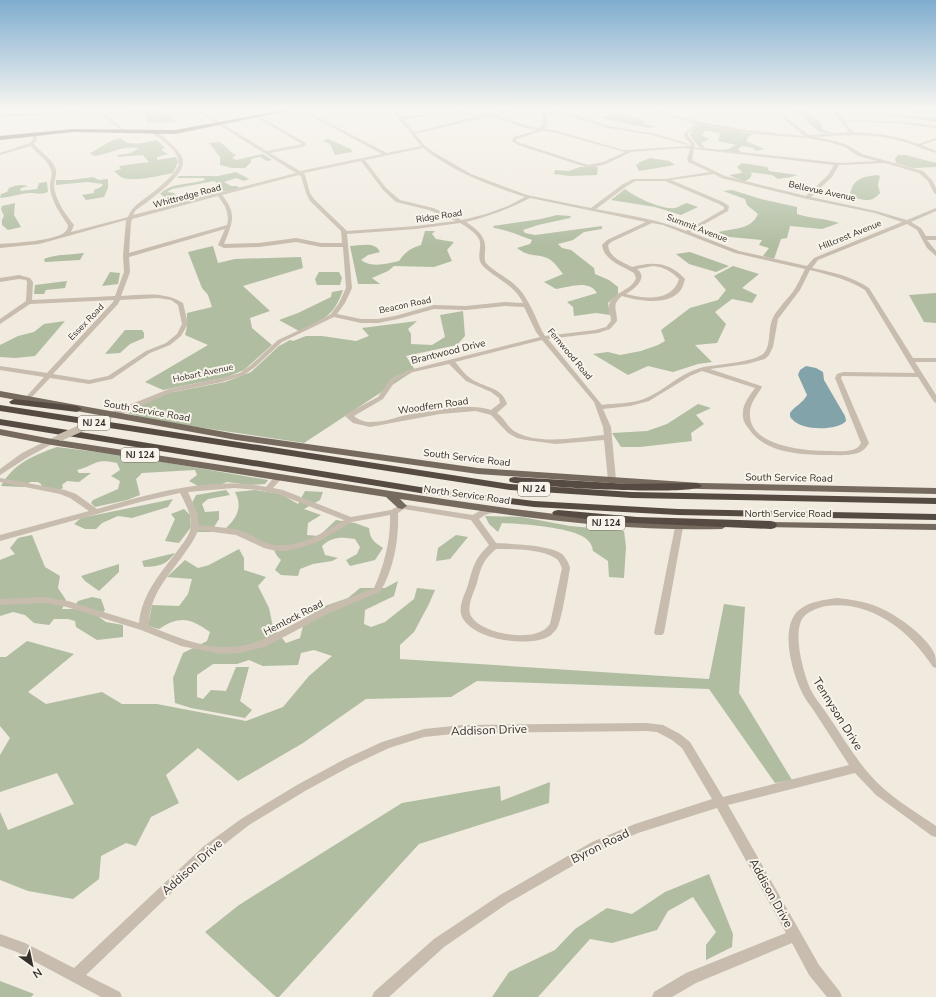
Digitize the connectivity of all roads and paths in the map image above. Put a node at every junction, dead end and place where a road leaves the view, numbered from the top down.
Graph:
1 (41, 155) edge
2 (178, 155) edge
3 (272, 155) edge
4 (383, 155) edge
5 (434, 155) edge
6 (552, 155) edge
7 (624, 155) edge
8 (690, 155) edge
9 (757, 155) edge
10 (858, 155) edge
11 (362, 159) junction
12 (885, 162) junction
13 (837, 164) junction
14 (714, 173) junction
15 (301, 174) junction
16 (665, 180) junction
17 (936, 194) edge
18 (220, 195) junction
19 (531, 196) junction
20 (807, 198) junction
21 (594, 209) junction
22 (936, 209) edge
23 (129, 219) junction
24 (652, 221) junction
25 (459, 222) junction
26 (908, 222) junction
27 (71, 225) junction
28 (229, 226) junction
29 (92, 228) junction
30 (687, 232) junction
31 (345, 233) junction
32 (63, 236) junction
33 (924, 238) junction
34 (936, 238) edge
35 (346, 245) junction
36 (0, 246) edge
37 (936, 254) edge
38 (126, 256) junction
39 (808, 268) junction
40 (632, 269) junction
41 (0, 280) edge
42 (621, 294) junction
43 (522, 295) junction
44 (118, 298) junction
45 (28, 302) junction
46 (505, 304) junction
47 (527, 305) junction
48 (333, 315) junction
49 (0, 322) edge
50 (544, 338) junction
51 (912, 360) junction
52 (936, 360) edge
53 (450, 361) junction
54 (0, 368) edge
55 (701, 369) junction
56 (921, 375) junction
57 (47, 376) junction
58 (0, 394) edge
59 (27, 399) junction
60 (0, 400) edge
61 (936, 401) edge
62 (599, 407) junction
63 (0, 408) edge
64 (77, 409) junction
65 (492, 413) junction
66 (349, 416) joint
67 (106, 417) junction
68 (0, 422) edge
69 (0, 432) edge
70 (608, 437) junction
71 (52, 442) junction
72 (383, 468) junction
73 (0, 473) edge
74 (279, 477) junction
75 (0, 480) edge
76 (612, 480) junction
77 (697, 486) junction
78 (268, 489) junction
79 (183, 491) junction
80 (936, 491) edge
81 (390, 495) junction
82 (936, 501) edge
83 (491, 505) junction
84 (398, 509) junction
85 (96, 512) junction
86 (936, 517) edge
87 (474, 518) junction
88 (350, 520) junction
89 (771, 525) junction
90 (195, 527) junction
91 (679, 527) junction
92 (936, 527) edge
93 (0, 538) edge
94 (494, 546) junction
95 (0, 602) edge
96 (144, 628) junction
97 (659, 633) dead end
98 (936, 664) edge
99 (857, 768) junction
100 (720, 802) junction
101 (936, 832) edge
102 (794, 935) junction
103 (0, 940) edge
104 (75, 976) junction
105 (115, 997) edge
106 (379, 997) edge
107 (659, 997) edge
108 (835, 997) edge

1 - 27 street
2 - 23 street
3 - 15 street
4 - 11 street, Whittredge Road
5 - 19 street, Summit Avenue
6 - 7 street
8 - 14 street, Bellevue Avenue
9 - 13 street
10 - 12 street
11 - 15 street, Whittredge Road
11 - 25 street, Fernwood Road
12 - 13 street
12 - 17 street
13 - 20 street
14 - 16 street
14 - 20 street, Bellevue Avenue
15 - 18 street, Whittredge Road
15 - 31 street
16 - 21 street
16 - 30 street
18 - 23 street, Whittredge Road
18 - 28 street
19 - 21 street, Summit Avenue
19 - 25 street, Ridge Road
20 - 26 street, Bellevue Avenue
21 - 24 street, Summit Avenue
22 - 26 street, Hillcrest Avenue
23 - 29 street, Whittredge Road
23 - 38 street, Essex Road
24 - 30 street, Summit Avenue
24 - 40 street
25 - 31 street, Ridge Road
25 - 43 street, Fernwood Road
26 - 33 street, Bellevue Avenue
26 - 39 street, Hillcrest Avenue
27 - 29 street
27 - 32 street
28 - 35 street
28 - 38 street
29 - 32 street, Whittredge Road
30 - 39 street, Summit Avenue
31 - 35 street, Hobart Avenue
32 - 36 street, Whittredge Road
33 - 34 street
33 - 37 street, Bellevue Avenue
35 - 48 street, Hobart Avenue
38 - 44 street, Essex Road
39 - 51 street, Summit Avenue
39 - 55 street, Hillcrest Avenue
40 - 42 street
40 - 42 street
41 - 45 street
42 - 50 street, Brantwood Drive
43 - 46 street, Beacon Road
43 - 47 street, Fernwood Road
44 - 45 street
44 - 57 street, Essex Road
44 - 57 street
45 - 49 street
46 - 47 street, Beacon Road
46 - 48 street, Beacon Road
47 - 50 street, Fernwood Road
48 - 67 street, Hobart Avenue
50 - 53 street, Brantwood Drive
50 - 62 street, Fernwood Road
51 - 52 street
51 - 56 street, Summit Avenue
53 - 65 street
53 - 66 street, Brantwood Drive
54 - 57 street
55 - 56 street
55 - 62 street, Hillcrest Avenue
56 - 61 street, Summit Avenue
57 - 59 street, Essex Road
58 - 59 main road, South Service Road
59 - 64 main road, South Service Road
60 - 64 highway
62 - 70 street, Fernwood Road
63 - 72 highway, NJ 24
64 - 67 main road, South Service Road
65 - 66 street, Woodfern Road
65 - 70 street
67 - 71 street, Hobart Avenue, bridge
67 - 76 main road, South Service Road
68 - 83 highway, NJ 24
69 - 71 main road, North Service Road / NJ 124
70 - 76 street, Fernwood Road
71 - 73 street, Hobart Avenue
71 - 74 main road, North Service Road / NJ 124
72 - 77 highway
72 - 82 highway, NJ 24
74 - 78 street
74 - 81 main road, North Service Road / NJ 124
75 - 85 street
76 - 77 main road, South Service Road
77 - 80 main road, South Service Road
78 - 79 street
78 - 88 street
79 - 85 street
79 - 90 street
81 - 83 main road, North Service Road / NJ 124
81 - 84 main road
83 - 86 highway, NJ 24
83 - 87 street
83 - 89 highway
83 - 91 main road, North Service Road / NJ 124
84 - 87 street
84 - 88 street
84 - 96 street, Hemlock Road
85 - 93 street
87 - 94 street
88 - 90 street
89 - 91 main road, North Service Road / NJ 124
89 - 92 main road, North Service Road / NJ 124
90 - 96 street
91 - 97 street
94 - 94 street
95 - 96 street, Hemlock Road
98 - 99 street, Tennyson Drive
99 - 100 street, Byron Road
99 - 101 street, Tennyson Drive
100 - 102 street, Addison Drive
100 - 104 street, Addison Drive
100 - 106 street, Byron Road
102 - 107 street
102 - 108 street, Addison Drive
103 - 104 street
104 - 105 street

